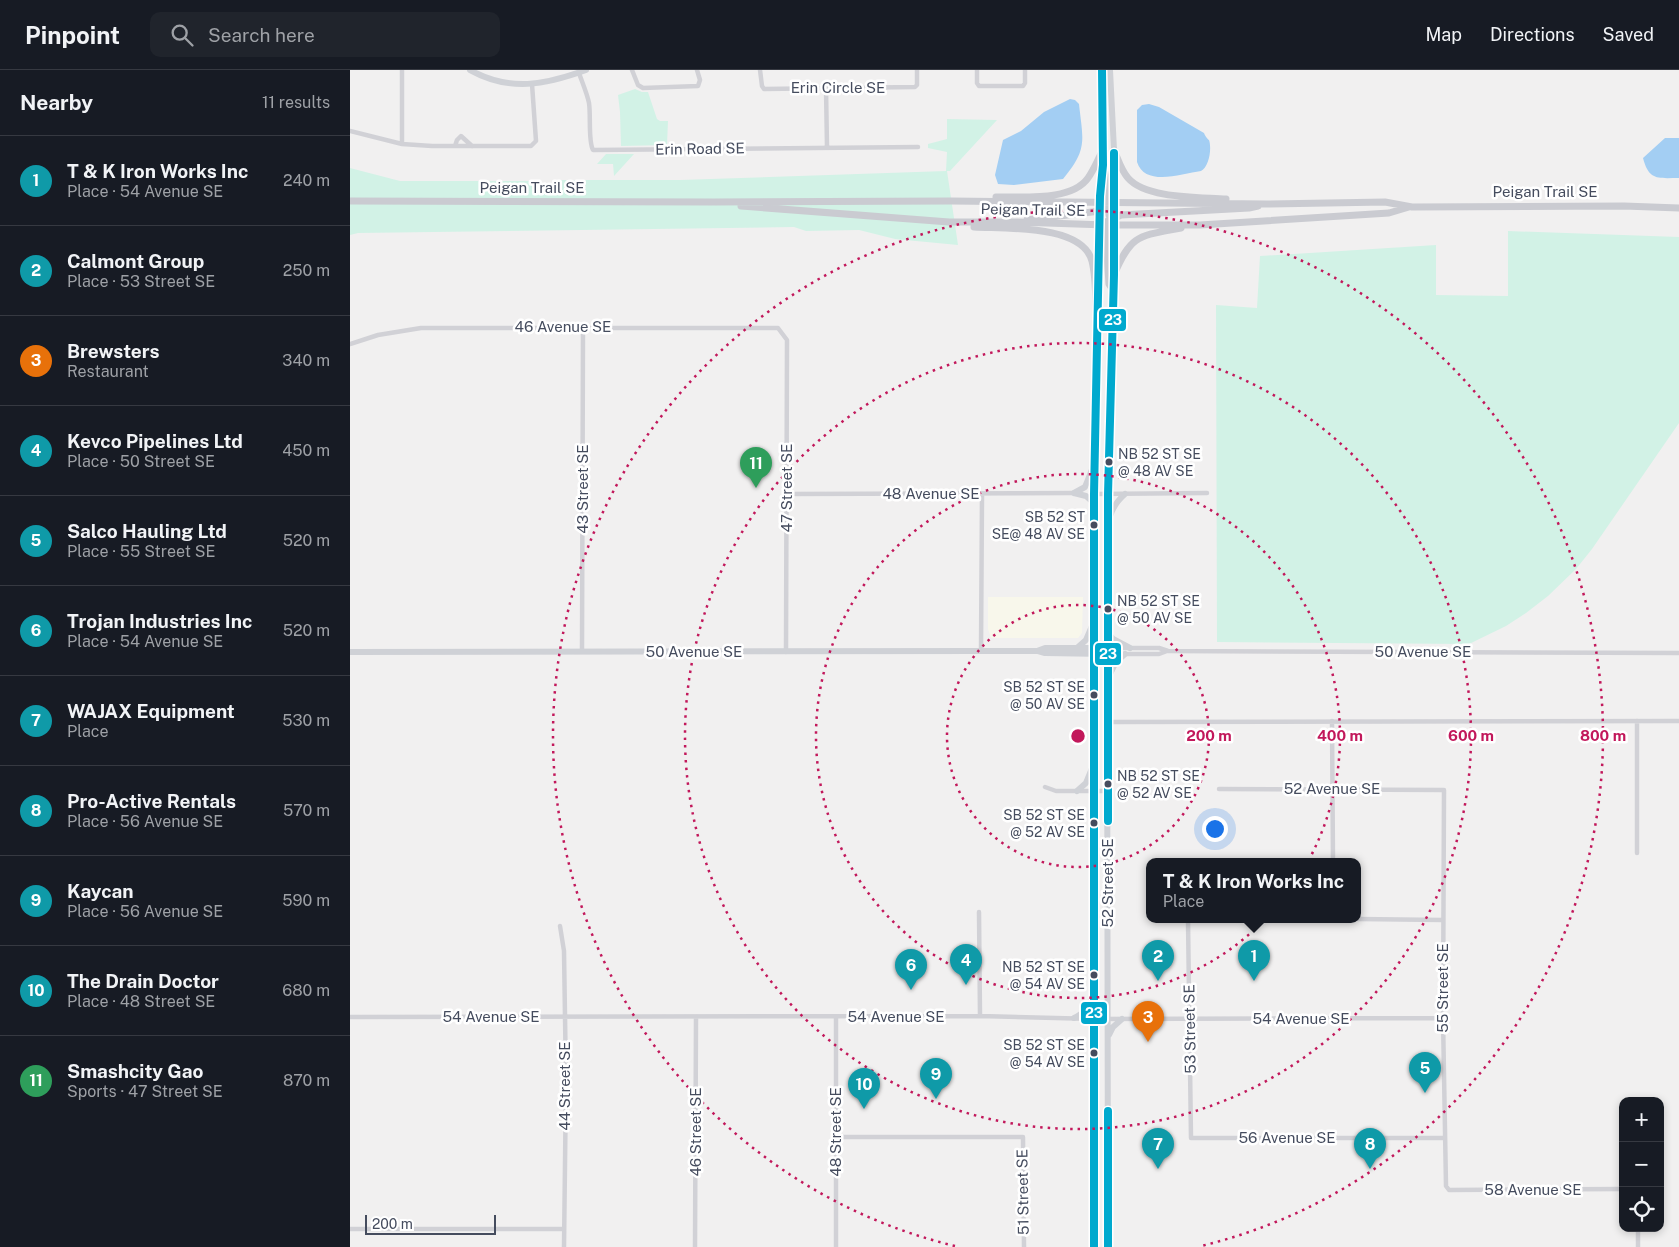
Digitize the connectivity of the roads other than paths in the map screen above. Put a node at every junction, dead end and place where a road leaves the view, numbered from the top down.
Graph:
1 (402, 70) edge
2 (470, 70) edge
3 (586, 70) edge
4 (632, 70) edge
5 (697, 70) edge
6 (760, 70) edge
7 (917, 70) edge
8 (977, 70) edge
9 (1025, 70) edge
10 (1102, 70) edge
11 (1110, 70) edge
12 (579, 73) junction
13 (532, 84) junction
14 (826, 88) junction
15 (350, 131) edge
16 (402, 144) junction
17 (455, 146) junction
18 (472, 146) junction
19 (918, 146) dead end
20 (827, 148) junction
21 (1102, 150) junction
22 (1114, 150) junction
23 (1103, 164) joint
24 (350, 201) edge
25 (951, 201) junction
26 (714, 202) junction
27 (1246, 203) junction
28 (1266, 204) junction
29 (1106, 206) junction
30 (1412, 207) junction
31 (1679, 208) edge
32 (949, 222) junction
33 (1018, 222) junction
34 (1108, 222) junction
35 (1200, 225) junction
36 (1114, 276) junction
37 (1113, 290) junction
38 (584, 327) junction
39 (778, 328) joint
40 (1098, 337) junction
41 (350, 344) edge
42 (1095, 462) junction
43 (1074, 493) junction
44 (1207, 493) dead end
45 (788, 494) junction
46 (1094, 494) junction
47 (1108, 494) junction
48 (1125, 494) junction
49 (982, 495) junction
50 (1094, 503) junction
51 (1108, 524) junction
52 (1094, 620) junction
53 (1107, 632) junction
54 (1078, 648) junction
55 (1130, 648) junction
56 (1037, 651) junction
57 (1093, 651) junction
58 (1107, 651) junction
59 (1168, 651) junction
60 (350, 652) edge
61 (582, 652) junction
62 (786, 652) junction
63 (981, 652) junction
64 (1679, 653) edge
65 (1125, 654) junction
66 (1107, 680) junction
67 (1332, 721) junction
68 (1637, 721) junction
69 (1679, 721) edge
70 (1108, 722) junction
71 (1094, 762) junction
72 (1045, 787) dead end
73 (1219, 789) dead end
74 (1332, 789) junction
75 (1444, 790) joint
76 (1078, 791) junction
77 (1095, 791) junction
78 (1108, 791) junction
79 (1637, 854) dead end
80 (1333, 858) edge
81 (979, 912) dead end
82 (1361, 919) edge
83 (1443, 920) junction
84 (1188, 923) edge
85 (560, 926) dead end
86 (1095, 992) junction
87 (980, 1016) junction
88 (350, 1017) edge
89 (696, 1017) junction
90 (836, 1017) junction
91 (565, 1018) junction
92 (1074, 1018) junction
93 (1443, 1018) junction
94 (1095, 1019) junction
95 (1108, 1019) junction
96 (1122, 1019) junction
97 (1190, 1019) junction
98 (1108, 1038) junction
99 (836, 1137) junction
100 (1191, 1138) joint
101 (1444, 1138) junction
102 (1446, 1186) joint
103 (1619, 1189) edge
104 (350, 1229) edge
105 (564, 1229) junction
106 (1638, 1232) edge
107 (564, 1247) edge
108 (696, 1247) edge
109 (836, 1247) edge
110 (1024, 1247) edge
111 (1094, 1247) edge
112 (1108, 1247) edge
113 (1638, 1247) edge

1 - 16 street
2 - 13 main road
3 - 12 main road
4 - 5 street
6 - 14 street, Erin Circle SE
7 - 14 street, Erin Circle SE
8 - 9 street
10 - 21 main road
11 - 22 main road, 52 Street SE
12 - 13 main road
12 - 20 street, Erin Road SE
13 - 18 street
14 - 20 street
15 - 16 street
16 - 17 street
17 - 18 street
17 - 18 street
19 - 20 street
21 - 23 main road
21 - 25 main road
22 - 27 main road
22 - 29 main road, 52 Street SE
23 - 29 main road
24 - 26 main road, Peigan Trail SE
25 - 26 main road, Peigan Trail SE
25 - 29 main road, Peigan Trail SE
26 - 32 main road, Peigan Trail SE
27 - 28 main road, Peigan Trail SE
27 - 29 main road, Peigan Trail SE
28 - 30 main road, Peigan Trail SE
28 - 34 main road
29 - 33 main road
29 - 34 main road
29 - 34 main road, 52 Street SE
30 - 31 main road, Peigan Trail SE
30 - 35 main road, Peigan Trail SE
32 - 33 main road, Peigan Trail SE
32 - 40 main road
33 - 34 main road, Peigan Trail SE
34 - 35 main road, Peigan Trail SE
34 - 36 main road, 52 Street SE
34 - 37 main road
34 - 40 main road, 52 Street SE
35 - 36 main road
36 - 37 main road, 52 Street SE
37 - 47 main road, 52 Street SE
38 - 39 street, 46 Avenue SE
38 - 41 street, 46 Avenue SE
38 - 61 street, 43 Street SE
39 - 45 street, 47 Street SE
40 - 42 main road, 52 Street SE
42 - 43 main road
42 - 46 main road, 52 Street SE
43 - 49 street, 48 Avenue SE
43 - 50 main road
44 - 48 street
45 - 49 street, 48 Avenue SE
45 - 62 street, 47 Street SE
46 - 47 street
46 - 50 main road, 52 Street SE
47 - 48 street
47 - 51 main road, 52 Street SE
48 - 51 main road
49 - 63 street
50 - 52 main road, 52 Street SE
51 - 53 main road, 52 Street SE
52 - 54 main road
52 - 57 main road, 52 Street SE
53 - 55 main road
53 - 58 main road, 52 Street SE
54 - 56 main road, 50 Avenue SE
54 - 57 main road, 50 Avenue SE
55 - 58 street, 50 Avenue SE
55 - 59 street, 50 Avenue SE
56 - 57 main road, 50 Avenue SE
56 - 63 main road, 50 Avenue SE
57 - 58 main road, 50 Avenue SE
57 - 71 main road, 52 Street SE
58 - 65 street, 50 Avenue SE
58 - 66 main road, 52 Street SE
59 - 64 street, 50 Avenue SE
59 - 65 street, 50 Avenue SE
60 - 61 main road, 50 Avenue SE
61 - 62 main road, 50 Avenue SE
62 - 63 main road, 50 Avenue SE
65 - 66 main road
66 - 70 main road, 52 Street SE
67 - 68 street
67 - 70 street
67 - 74 street
68 - 69 street
68 - 79 street
70 - 78 main road, 52 Street SE
71 - 76 main road
71 - 77 main road, 52 Street SE
72 - 76 street
73 - 74 street, 52 Avenue SE
74 - 75 street, 52 Avenue SE
74 - 80 street
75 - 83 street, 55 Street SE
76 - 77 street
77 - 78 street
77 - 86 main road, 52 Street SE
78 - 95 main road, 52 Street SE
81 - 87 street
82 - 83 street
83 - 93 street, 55 Street SE
84 - 97 street, 53 Street SE
85 - 91 street, 44 Street SE
86 - 92 main road
86 - 94 main road, 52 Street SE
87 - 90 street, 54 Avenue SE
87 - 92 street, 54 Avenue SE
88 - 91 street, 54 Avenue SE
89 - 90 street, 54 Avenue SE
89 - 91 street, 54 Avenue SE
89 - 108 street, 46 Street SE
90 - 99 street, 48 Street SE
91 - 105 street, 44 Street SE
92 - 94 street, 54 Avenue SE
93 - 97 street, 54 Avenue SE
93 - 101 street, 55 Street SE
94 - 95 street, 54 Avenue SE
94 - 111 main road, 52 Street SE
95 - 96 street, 54 Avenue SE
95 - 98 main road, 52 Street SE
96 - 97 street, 54 Avenue SE
96 - 98 main road
97 - 100 street, 53 Street SE
98 - 112 main road, 52 Street SE
99 - 109 street, 48 Street SE
99 - 110 street, 51 Street SE
100 - 101 street, 56 Avenue SE
101 - 102 street, 55 Street SE
102 - 103 street, 58 Avenue SE
104 - 105 street
105 - 107 street, 44 Street SE
106 - 113 street

